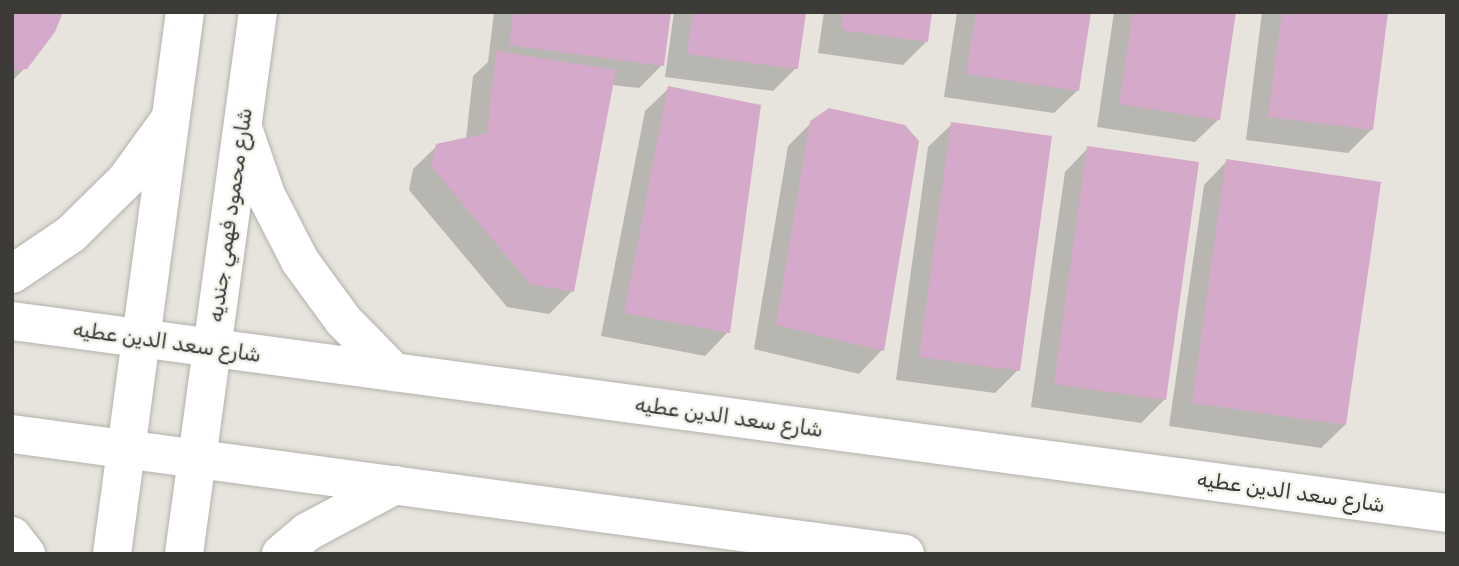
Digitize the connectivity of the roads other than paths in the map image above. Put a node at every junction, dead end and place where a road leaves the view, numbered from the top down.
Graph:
1 (185, 12) edge
2 (258, 12) edge
3 (171, 117) junction
4 (242, 125) junction
5 (12, 274) edge
6 (12, 321) edge
7 (142, 338) junction
8 (212, 348) junction
9 (394, 372) junction
10 (12, 434) edge
11 (126, 449) junction
12 (197, 458) junction
13 (395, 485) junction
14 (1447, 513) edge
15 (12, 536) edge
16 (26, 554) edge
17 (112, 554) edge
18 (184, 554) edge
19 (281, 554) edge
20 (905, 554) edge

1 - 3 street
2 - 4 street, شارع محمود فهمي جنديه
3 - 5 street
3 - 7 street
4 - 8 street, شارع محمود فهمي جنديه
4 - 9 street
6 - 7 street, شارع سعد الدين عطيه
7 - 8 street, شارع سعد الدين عطيه
7 - 11 street
8 - 9 street, شارع سعد الدين عطيه
8 - 12 street, شارع محمود فهمي جنديه
9 - 14 street, شارع سعد الدين عطيه
10 - 11 street
11 - 12 street
11 - 17 street
12 - 13 street
12 - 18 street, شارع محمود فهمي جنديه
13 - 19 street
13 - 20 street
15 - 16 street

